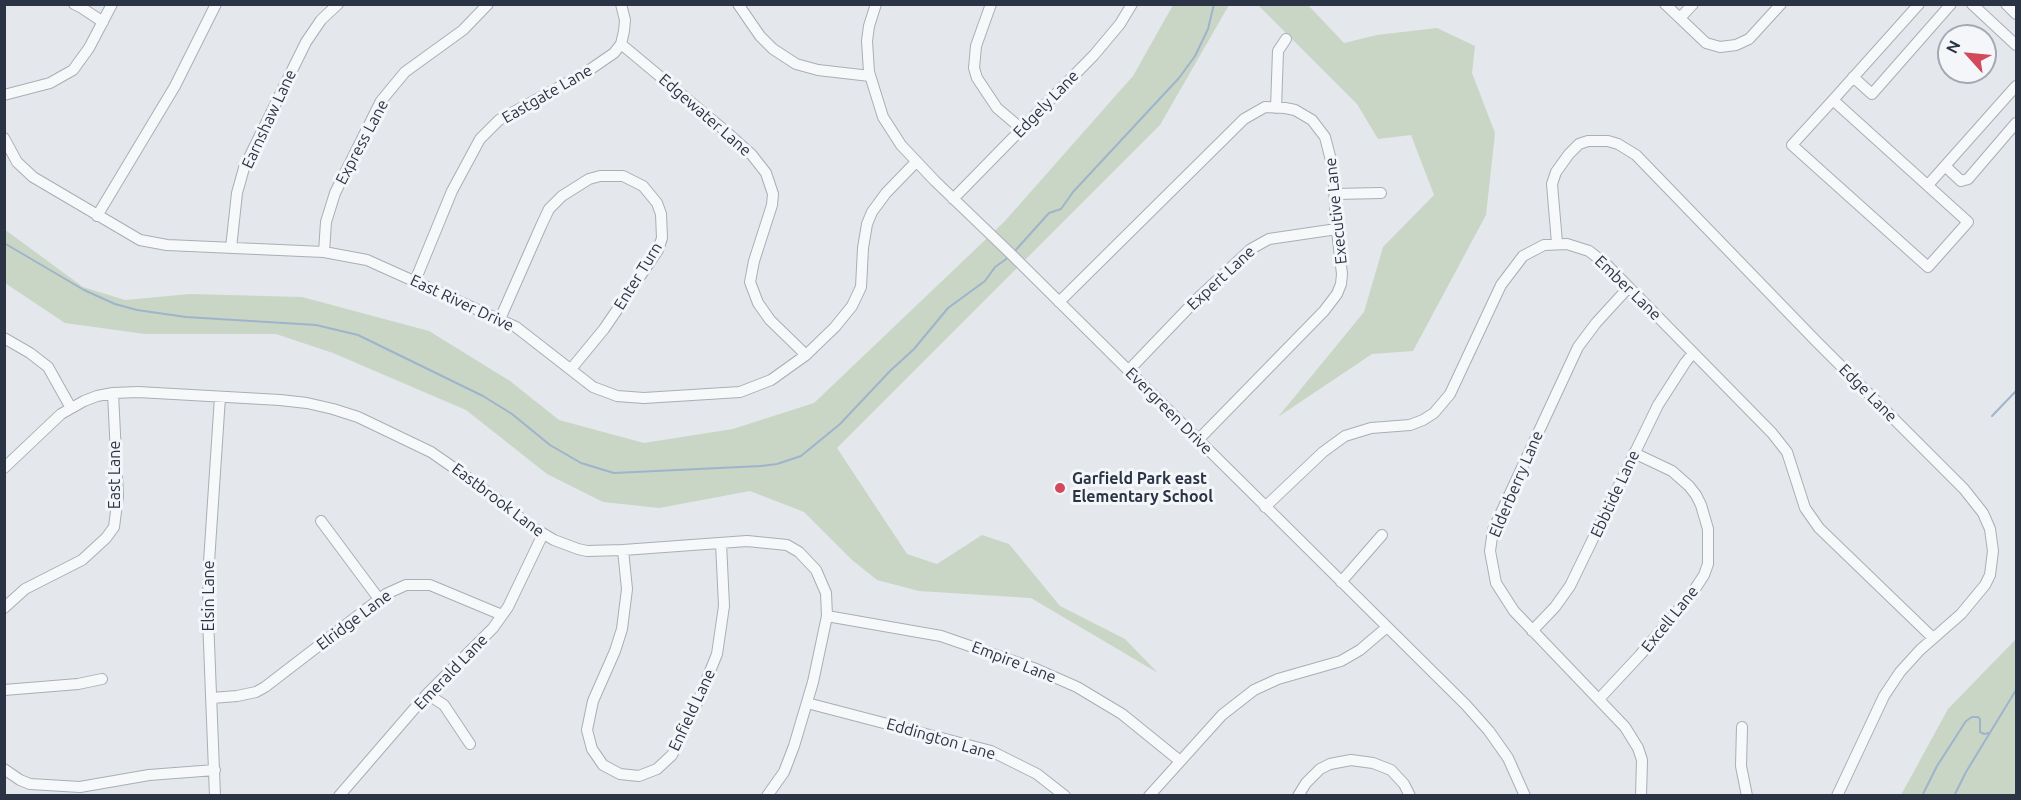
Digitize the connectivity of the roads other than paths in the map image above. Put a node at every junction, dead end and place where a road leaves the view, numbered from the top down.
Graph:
1 (74, 4) edge
2 (112, 4) edge
3 (216, 4) edge
4 (338, 4) edge
5 (488, 4) edge
6 (621, 4) edge
7 (738, 4) edge
8 (876, 4) edge
9 (991, 4) edge
10 (1132, 4) edge
11 (1665, 4) edge
12 (1693, 4) edge
13 (1781, 4) edge
14 (1919, 4) edge
15 (1951, 4) edge
16 (1972, 4) edge
17 (2006, 4) edge
18 (2016, 14) edge
19 (1680, 18) junction
20 (103, 22) junction
21 (1286, 39) dead end
22 (621, 44) junction
23 (2016, 45) edge
24 (870, 76) junction
25 (1853, 77) junction
26 (2016, 86) edge
27 (4, 95) edge
28 (1833, 100) junction
29 (1276, 108) junction
30 (2016, 123) edge
31 (1023, 130) junction
32 (4, 138) edge
33 (916, 162) junction
34 (1945, 166) junction
35 (1928, 185) junction
36 (1381, 193) dead end
37 (1335, 194) junction
38 (953, 199) junction
39 (97, 216) junction
40 (1337, 229) junction
41 (1557, 243) junction
42 (231, 248) junction
43 (324, 252) junction
44 (415, 281) junction
45 (1628, 288) junction
46 (1059, 302) junction
47 (500, 319) junction
48 (4, 338) edge
49 (1693, 353) junction
50 (806, 355) junction
51 (571, 369) junction
52 (1128, 371) junction
53 (113, 393) junction
54 (220, 397) junction
55 (71, 408) junction
56 (1198, 440) junction
57 (1635, 453) junction
58 (4, 468) edge
59 (1265, 507) junction
60 (321, 521) dead end
61 (543, 534) junction
62 (1382, 535) dead end
63 (721, 543) junction
64 (623, 550) junction
65 (1341, 582) junction
66 (379, 599) junction
67 (4, 608) edge
68 (502, 615) junction
69 (827, 616) junction
70 (1387, 627) junction
71 (1532, 631) junction
72 (1933, 638) junction
73 (102, 679) dead end
74 (4, 690) edge
75 (427, 694) junction
76 (212, 698) junction
77 (1599, 699) junction
78 (807, 703) junction
79 (1742, 727) dead end
80 (470, 744) dead end
81 (1180, 761) junction
82 (4, 769) edge
83 (215, 770) junction
84 (215, 795) edge
85 (339, 795) edge
86 (767, 795) edge
87 (1065, 795) edge
88 (1149, 795) edge
89 (1298, 795) edge
90 (1410, 795) edge
91 (1525, 795) edge
92 (1641, 795) edge
93 (1747, 795) edge
94 (1837, 795) edge

1 - 20 street
2 - 20 street
3 - 39 street
4 - 42 street, Earnshaw Lane
5 - 43 street, Express Lane
6 - 22 street
7 - 24 street
8 - 24 street, Evergreen Drive
9 - 31 street
10 - 31 street, Edgely Lane
11 - 19 street
12 - 19 street
13 - 19 street
14 - 25 street
15 - 25 street
16 - 23 street
17 - 18 street
20 - 27 street
21 - 29 street
22 - 44 street, Eastgate Lane
22 - 50 street, Edgewater Lane
24 - 33 street, Evergreen Drive
25 - 28 street
26 - 34 street
28 - 35 street
28 - 35 street
29 - 37 street, Executive Lane
29 - 46 street, Executive Lane
30 - 34 street
31 - 38 street, Edgely Lane
32 - 39 street, East River Drive
33 - 38 street, Evergreen Drive
33 - 50 street, East River Drive
34 - 35 street
36 - 37 street
37 - 40 street, Executive Lane
38 - 46 street, Evergreen Drive
39 - 42 street, East River Drive
40 - 52 street, Expert Lane
40 - 56 street, Executive Lane
41 - 45 street, Ember Lane
41 - 59 street
41 - 72 street, Edge Lane
42 - 43 street, East River Drive
43 - 44 street, East River Drive
44 - 47 street, East River Drive
45 - 49 street, Ember Lane
45 - 71 street, Elderberry Lane
46 - 52 street, Evergreen Drive
47 - 51 street, East River Drive
47 - 51 street, Enter Turn
48 - 55 street
49 - 57 street, Ebbtide Lane
49 - 72 street, Ember Lane
50 - 51 street, East River Drive
52 - 56 street, Evergreen Drive
53 - 54 street, Eastbrook Lane
53 - 55 street, Eastbrook Lane
53 - 67 street, East Lane
54 - 61 street, Eastbrook Lane
54 - 76 street, Elsin Lane
55 - 58 street, Eastbrook Lane
56 - 59 street, Evergreen Drive
57 - 71 street, Ebbtide Lane
57 - 77 street, Excell Lane
59 - 65 street, Evergreen Drive
60 - 66 street
61 - 64 street, Eastbrook Lane
61 - 68 street, Emerald Lane
62 - 65 street
63 - 64 street, Eastbrook Lane
63 - 64 street, Enfield Lane
63 - 69 street, Eastbrook Lane
65 - 70 street, Evergreen Drive
66 - 68 street, Elridge Lane
66 - 76 street, Elridge Lane
68 - 75 street, Emerald Lane
69 - 78 street, Eastbrook Lane
69 - 81 street, Empire Lane
70 - 81 street
70 - 91 street, Evergreen Drive
71 - 77 street, Elderberry Lane
72 - 94 street, Edge Lane
73 - 74 street
75 - 80 street
75 - 85 street, Emerald Lane
76 - 83 street, Elsin Lane
77 - 92 street, Elderberry Lane
78 - 86 street, Eastbrook Lane
78 - 87 street, Eddington Lane
79 - 93 street
81 - 88 street
82 - 83 street
83 - 84 street, Elsin Lane
89 - 90 street

